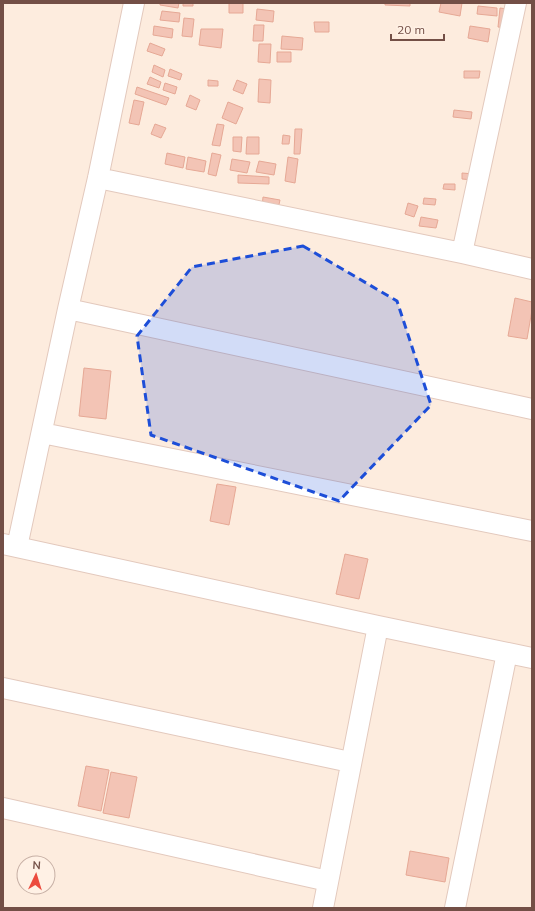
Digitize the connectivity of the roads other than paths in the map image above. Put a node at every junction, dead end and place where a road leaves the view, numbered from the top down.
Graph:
1 (134, 3) edge
2 (516, 3) edge
3 (98, 178) junction
4 (462, 253) junction
5 (532, 269) edge
6 (68, 309) junction
7 (532, 409) edge
8 (42, 433) junction
9 (532, 531) edge
10 (10, 545) edge
11 (378, 626) junction
12 (507, 653) junction
13 (532, 658) edge
14 (3, 688) edge
15 (350, 762) junction
16 (3, 808) edge
17 (328, 881) junction
18 (323, 908) edge
19 (455, 908) edge

1 - 3 street
2 - 4 street
3 - 4 street
3 - 6 street
4 - 5 street
6 - 7 street
6 - 8 street
8 - 9 street
8 - 10 street
10 - 11 street
11 - 12 street
11 - 15 street
12 - 13 street
12 - 19 street
14 - 15 street
15 - 17 street
16 - 17 street
17 - 18 street

